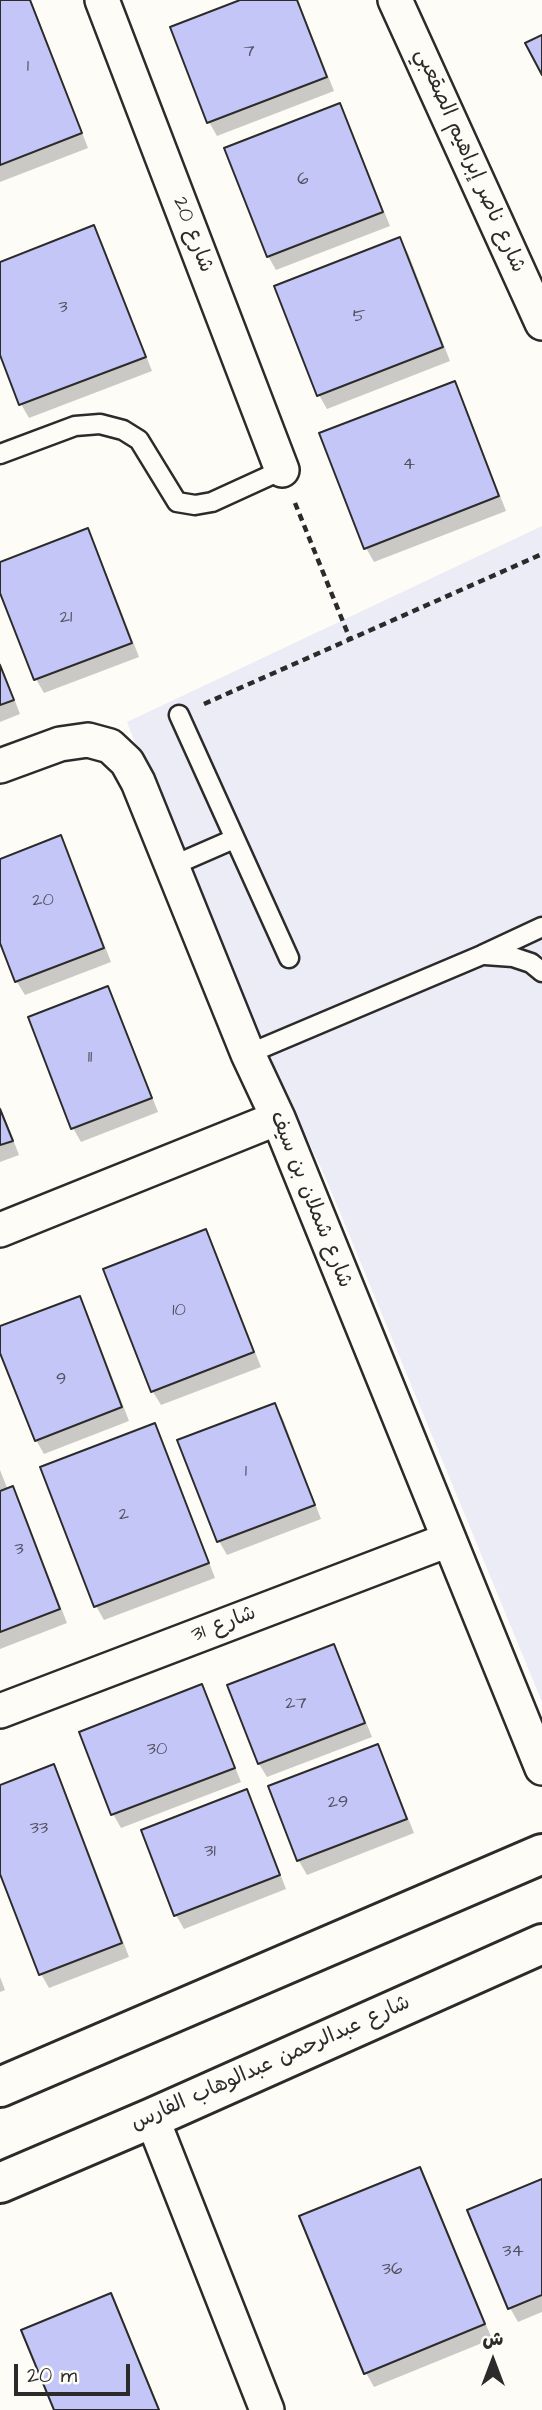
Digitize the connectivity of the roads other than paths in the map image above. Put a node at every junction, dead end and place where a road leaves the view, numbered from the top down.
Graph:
1 (102, 0) edge
2 (396, 0) edge
3 (542, 323) edge
4 (0, 454) edge
5 (282, 470) joint
6 (179, 715) road end
7 (0, 766) edge
8 (234, 839) junction
9 (172, 866) junction
10 (542, 927) edge
11 (482, 955) junction
12 (289, 958) dead end
13 (542, 972) edge
14 (248, 1054) junction
15 (278, 1118) junction
16 (0, 1230) edge
17 (448, 1540) junction
18 (0, 1711) edge
19 (542, 1768) edge
20 (542, 1854) edge
21 (542, 1944) edge
22 (0, 2087) edge
23 (152, 2118) junction
24 (0, 2183) edge
25 (267, 2410) edge

1 - 5 street, شارع 20
2 - 3 street, شارع ناصر إبراهيم الصقعبي
4 - 5 lane
6 - 8 lane
7 - 9 street, شارع شملان بن سيف
8 - 9 lane
8 - 12 lane
9 - 14 street, شارع شملان بن سيف
10 - 11 lane
11 - 13 lane
11 - 14 lane
14 - 15 street, شارع شملان بن سيف
15 - 16 street
15 - 17 street, شارع شملان بن سيف
17 - 18 street, شارع 31
17 - 19 street, شارع شملان بن سيف
20 - 22 street
21 - 23 street, شارع عبدالرحمن عبدالوهاب الفارس
23 - 24 street, شارع عبدالرحمن عبدالوهاب الفارس
23 - 25 street

